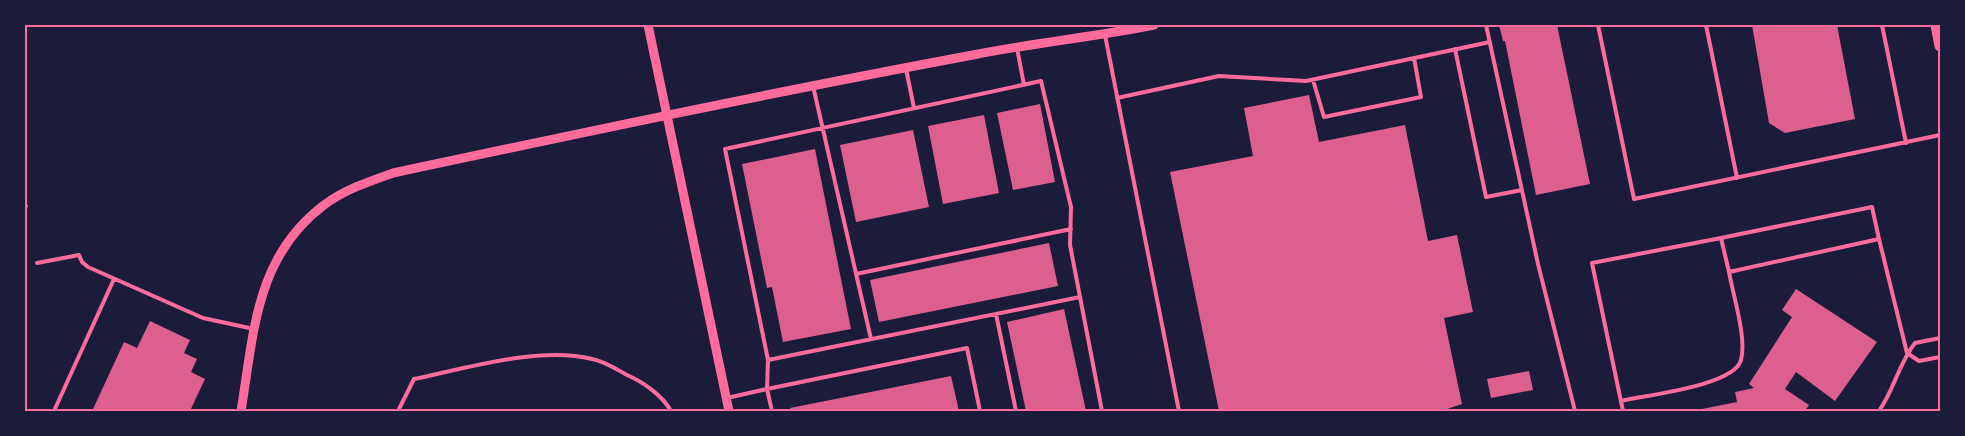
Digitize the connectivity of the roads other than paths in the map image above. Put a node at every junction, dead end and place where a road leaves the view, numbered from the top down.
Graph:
1 (648, 25) edge
2 (1154, 25) edge
3 (1486, 25) edge
4 (1598, 25) edge
5 (1706, 25) edge
6 (1882, 25) edge
7 (1936, 25) edge
8 (1105, 35) junction
9 (1490, 42) junction
10 (1940, 46) edge
11 (1017, 48) junction
12 (1456, 50) junction
13 (1414, 58) junction
14 (906, 68) junction
15 (1313, 80) junction
16 (1024, 85) junction
17 (813, 86) junction
18 (1118, 98) junction
19 (914, 108) junction
20 (666, 115) junction
21 (821, 128) junction
22 (1940, 135) edge
23 (1906, 143) junction
24 (1737, 178) junction
25 (1522, 190) junction
26 (1071, 229) junction
27 (1721, 238) junction
28 (1879, 240) junction
29 (37, 263) dead end
30 (1728, 272) junction
31 (856, 274) junction
32 (114, 279) junction
33 (1080, 297) junction
34 (996, 314) junction
35 (255, 329) junction
36 (1940, 338) edge
37 (871, 339) junction
38 (1907, 353) junction
39 (1940, 357) edge
40 (768, 360) junction
41 (767, 389) junction
42 (726, 398) junction
43 (1620, 401) junction
44 (54, 411) edge
45 (241, 411) edge
46 (398, 411) edge
47 (671, 411) edge
48 (729, 411) edge
49 (772, 411) edge
50 (980, 411) edge
51 (1016, 411) edge
52 (1102, 411) edge
53 (1179, 411) edge
54 (1575, 411) edge
55 (1623, 411) edge
56 (1879, 411) edge

1 - 20 street
2 - 8 street
3 - 9 lane
4 - 24 lane
5 - 24 lane
6 - 23 lane
7 - 10 main road
8 - 11 street
8 - 18 lane
9 - 12 lane
9 - 25 lane
11 - 14 street
11 - 16 lane
12 - 13 lane
12 - 25 lane
13 - 15 lane
13 - 15 lane
14 - 17 street
14 - 19 lane
15 - 18 lane
16 - 19 lane
16 - 26 lane
17 - 20 street
17 - 21 lane
18 - 53 lane
19 - 21 lane
20 - 35 street
20 - 42 street
21 - 31 lane
21 - 40 lane
22 - 23 lane
23 - 24 lane
25 - 54 lane
26 - 31 lane
26 - 33 lane
27 - 28 lane
27 - 30 lane
27 - 43 lane
28 - 30 lane
28 - 38 lane
29 - 32 lane
30 - 43 lane
31 - 37 lane
32 - 35 lane
32 - 44 lane
33 - 34 lane
33 - 52 lane
34 - 37 lane
34 - 51 lane
35 - 45 street
36 - 38 lane
37 - 40 lane
38 - 39 lane
38 - 56 lane
40 - 41 lane
41 - 42 lane
41 - 49 lane
41 - 50 lane
42 - 48 street
43 - 55 lane
46 - 47 lane

